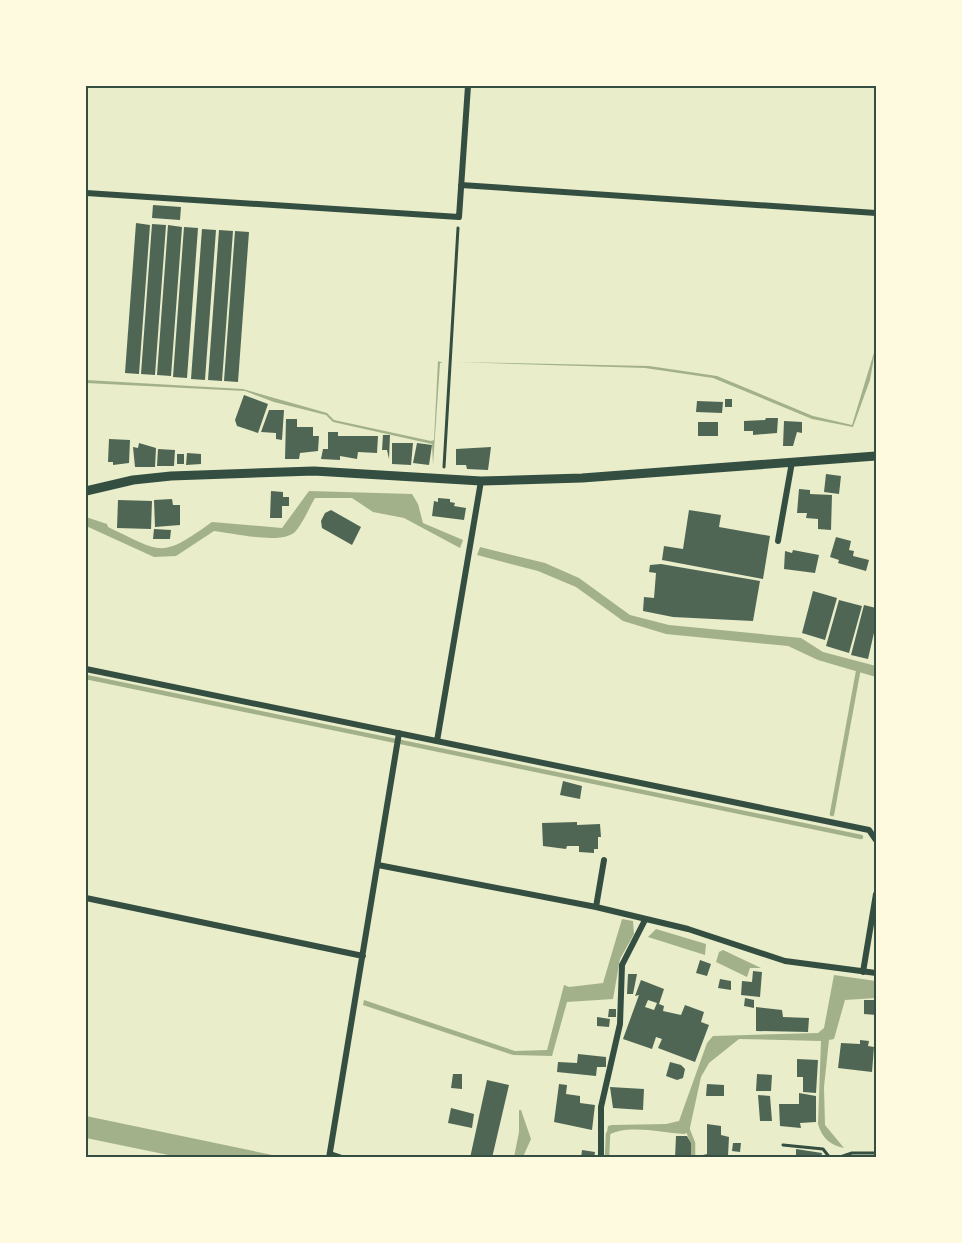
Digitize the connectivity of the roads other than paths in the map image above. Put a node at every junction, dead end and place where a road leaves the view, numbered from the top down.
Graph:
1 (468, 86) edge
2 (461, 185) junction
3 (86, 193) edge
4 (876, 213) edge
5 (876, 456) edge
6 (792, 462) junction
7 (481, 481) junction
8 (86, 491) edge
9 (778, 541) dead end
10 (86, 669) edge
11 (399, 733) junction
12 (437, 741) junction
13 (876, 840) edge
14 (604, 860) dead end
15 (378, 865) junction
16 (876, 894) edge
17 (86, 898) edge
18 (596, 907) junction
19 (645, 920) junction
20 (363, 956) junction
21 (863, 972) junction
22 (876, 973) edge
23 (330, 1156) edge
24 (342, 1158) edge
25 (601, 1158) edge

1 - 2 street
2 - 3 street
2 - 4 street
5 - 6 main road
6 - 7 main road
6 - 9 street
7 - 8 main road
7 - 12 street
10 - 11 street
11 - 12 street
11 - 15 street
12 - 13 street
14 - 18 street
15 - 18 street
15 - 20 street
16 - 21 street
17 - 20 street
18 - 19 street
19 - 21 street
19 - 25 street
20 - 23 street
21 - 22 street
23 - 24 street

